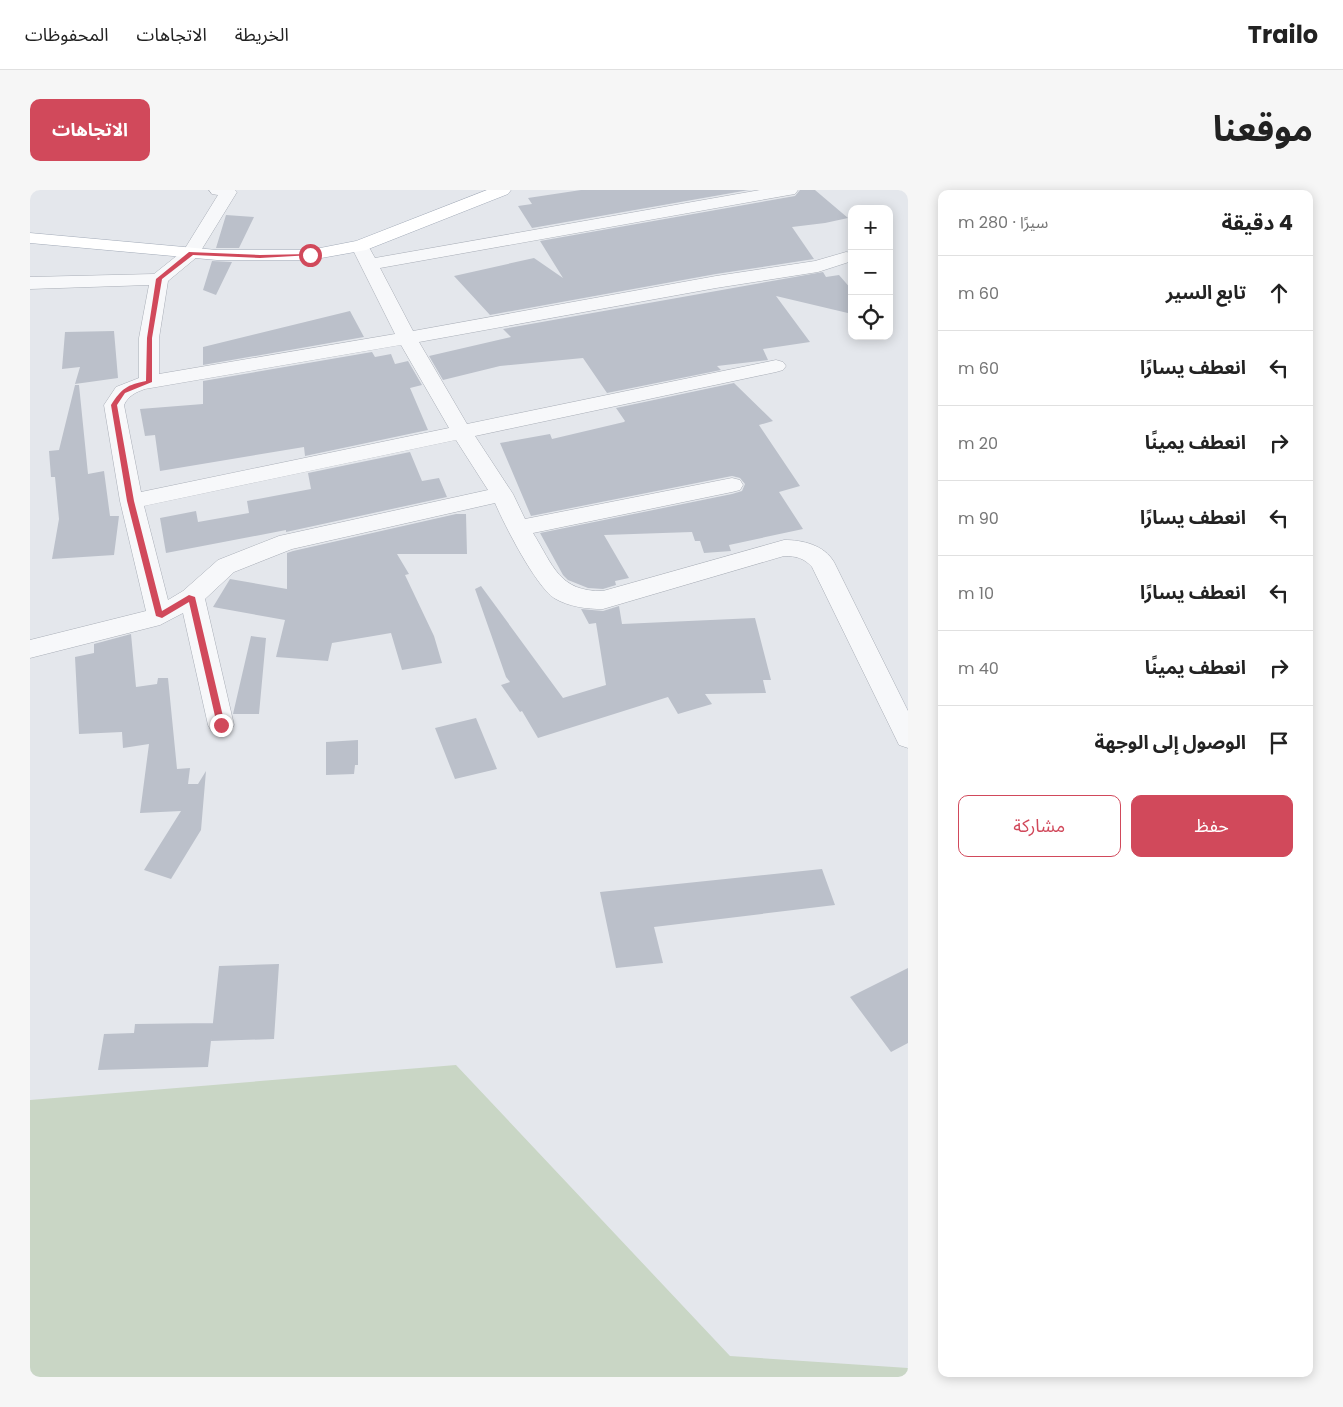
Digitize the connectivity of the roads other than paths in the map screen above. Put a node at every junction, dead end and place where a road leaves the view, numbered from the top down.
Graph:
1 (218, 190) edge
2 (502, 190) edge
3 (789, 190) edge
4 (30, 238) edge
5 (191, 253) junction
6 (365, 255) junction
7 (846, 257) dead end
8 (159, 279) junction
9 (30, 284) edge
10 (407, 338) junction
11 (776, 366) dead end
12 (149, 382) junction
13 (461, 431) junction
14 (732, 485) dead end
15 (502, 494) junction
16 (131, 501) junction
17 (518, 528) junction
18 (192, 597) junction
19 (160, 616) junction
20 (30, 649) edge
21 (221, 725) dead end
22 (908, 738) edge

1 - 5 street
2 - 6 main road
3 - 6 street
4 - 5 main road
5 - 6 main road
5 - 8 street
6 - 10 street
7 - 10 street
8 - 9 street
8 - 12 street
10 - 12 street
10 - 13 street
11 - 13 street
12 - 16 street
13 - 15 street
13 - 16 street
14 - 17 street
15 - 17 street
15 - 18 street
16 - 19 street
17 - 22 street
18 - 19 street
18 - 21 street
19 - 20 street

